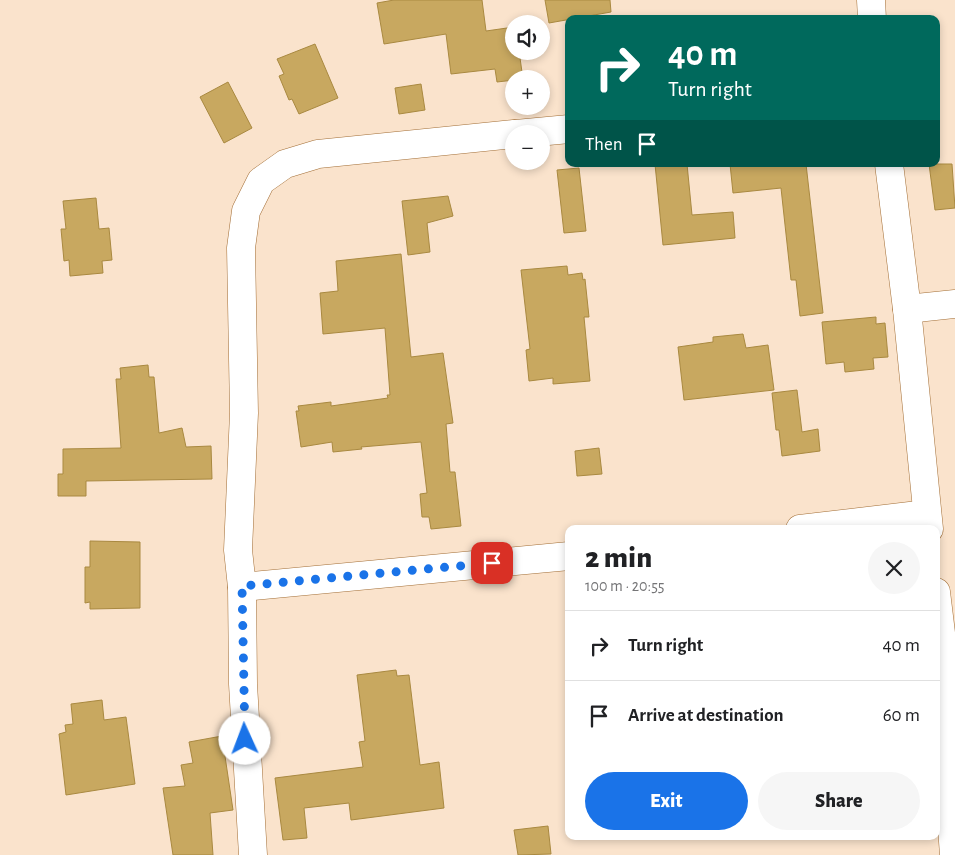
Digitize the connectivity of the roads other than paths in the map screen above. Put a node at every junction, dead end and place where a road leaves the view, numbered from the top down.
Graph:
1 (870, 0) edge
2 (872, 15) edge
3 (565, 129) edge
4 (550, 131) edge
5 (505, 135) edge
6 (889, 167) edge
7 (955, 304) edge
8 (908, 309) junction
9 (928, 521) edge
10 (864, 525) edge
11 (565, 556) edge
12 (242, 586) junction
13 (940, 615) edge
14 (950, 673) edge
15 (253, 855) edge
16 (954, 855) edge

1 - 2 street
3 - 4 street
5 - 12 street
6 - 8 street
7 - 8 street
8 - 9 street
9 - 10 street
11 - 12 street
12 - 15 street
13 - 14 street
14 - 16 street

